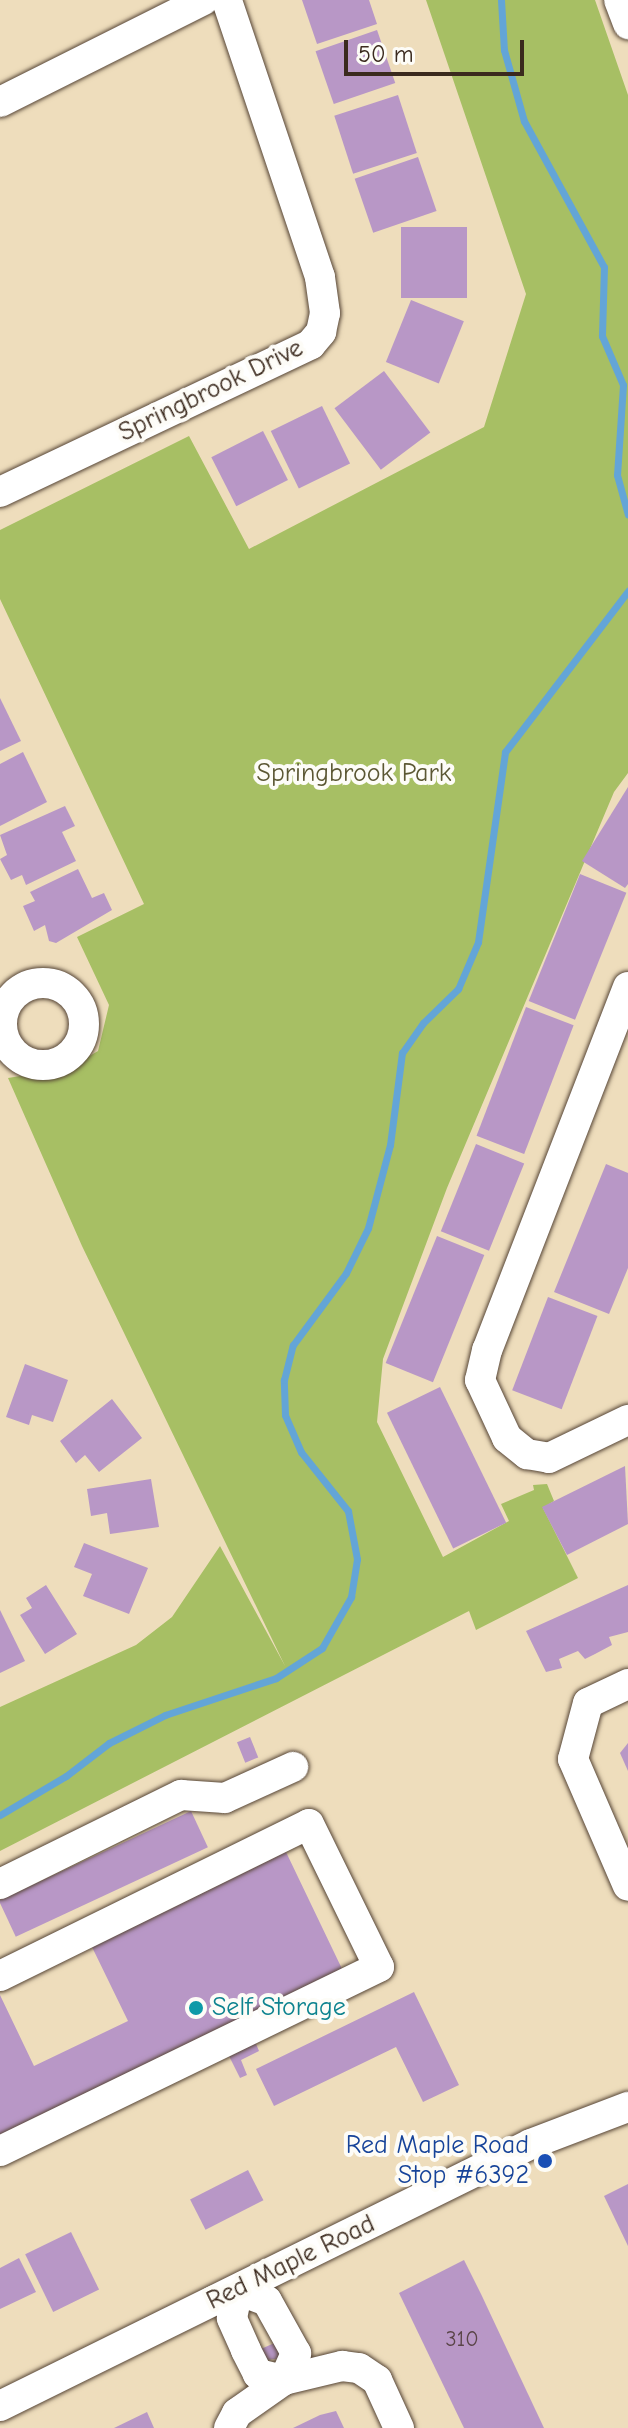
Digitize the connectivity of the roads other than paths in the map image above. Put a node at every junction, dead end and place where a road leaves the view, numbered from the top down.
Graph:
1 (204, 0) edge
2 (227, 0) edge
3 (619, 0) edge
4 (628, 24) edge
5 (0, 102) edge
6 (0, 492) edge
7 (628, 987) edge
8 (628, 1420) edge
9 (628, 1684) edge
10 (293, 1767) dead end
11 (0, 1884) edge
12 (628, 1886) edge
13 (0, 1976) edge
14 (628, 2107) edge
15 (0, 2151) edge
16 (238, 2290) junction
17 (284, 2380) junction
18 (0, 2406) edge
19 (229, 2428) edge
20 (399, 2428) edge

1 - 5 street
2 - 6 street, Springbrook Drive
3 - 4 street
7 - 8 street
9 - 12 street
10 - 11 street
13 - 15 street
14 - 16 street, Red Maple Road
16 - 17 street
16 - 17 street
16 - 18 street, Red Maple Road
17 - 19 street
17 - 20 street

